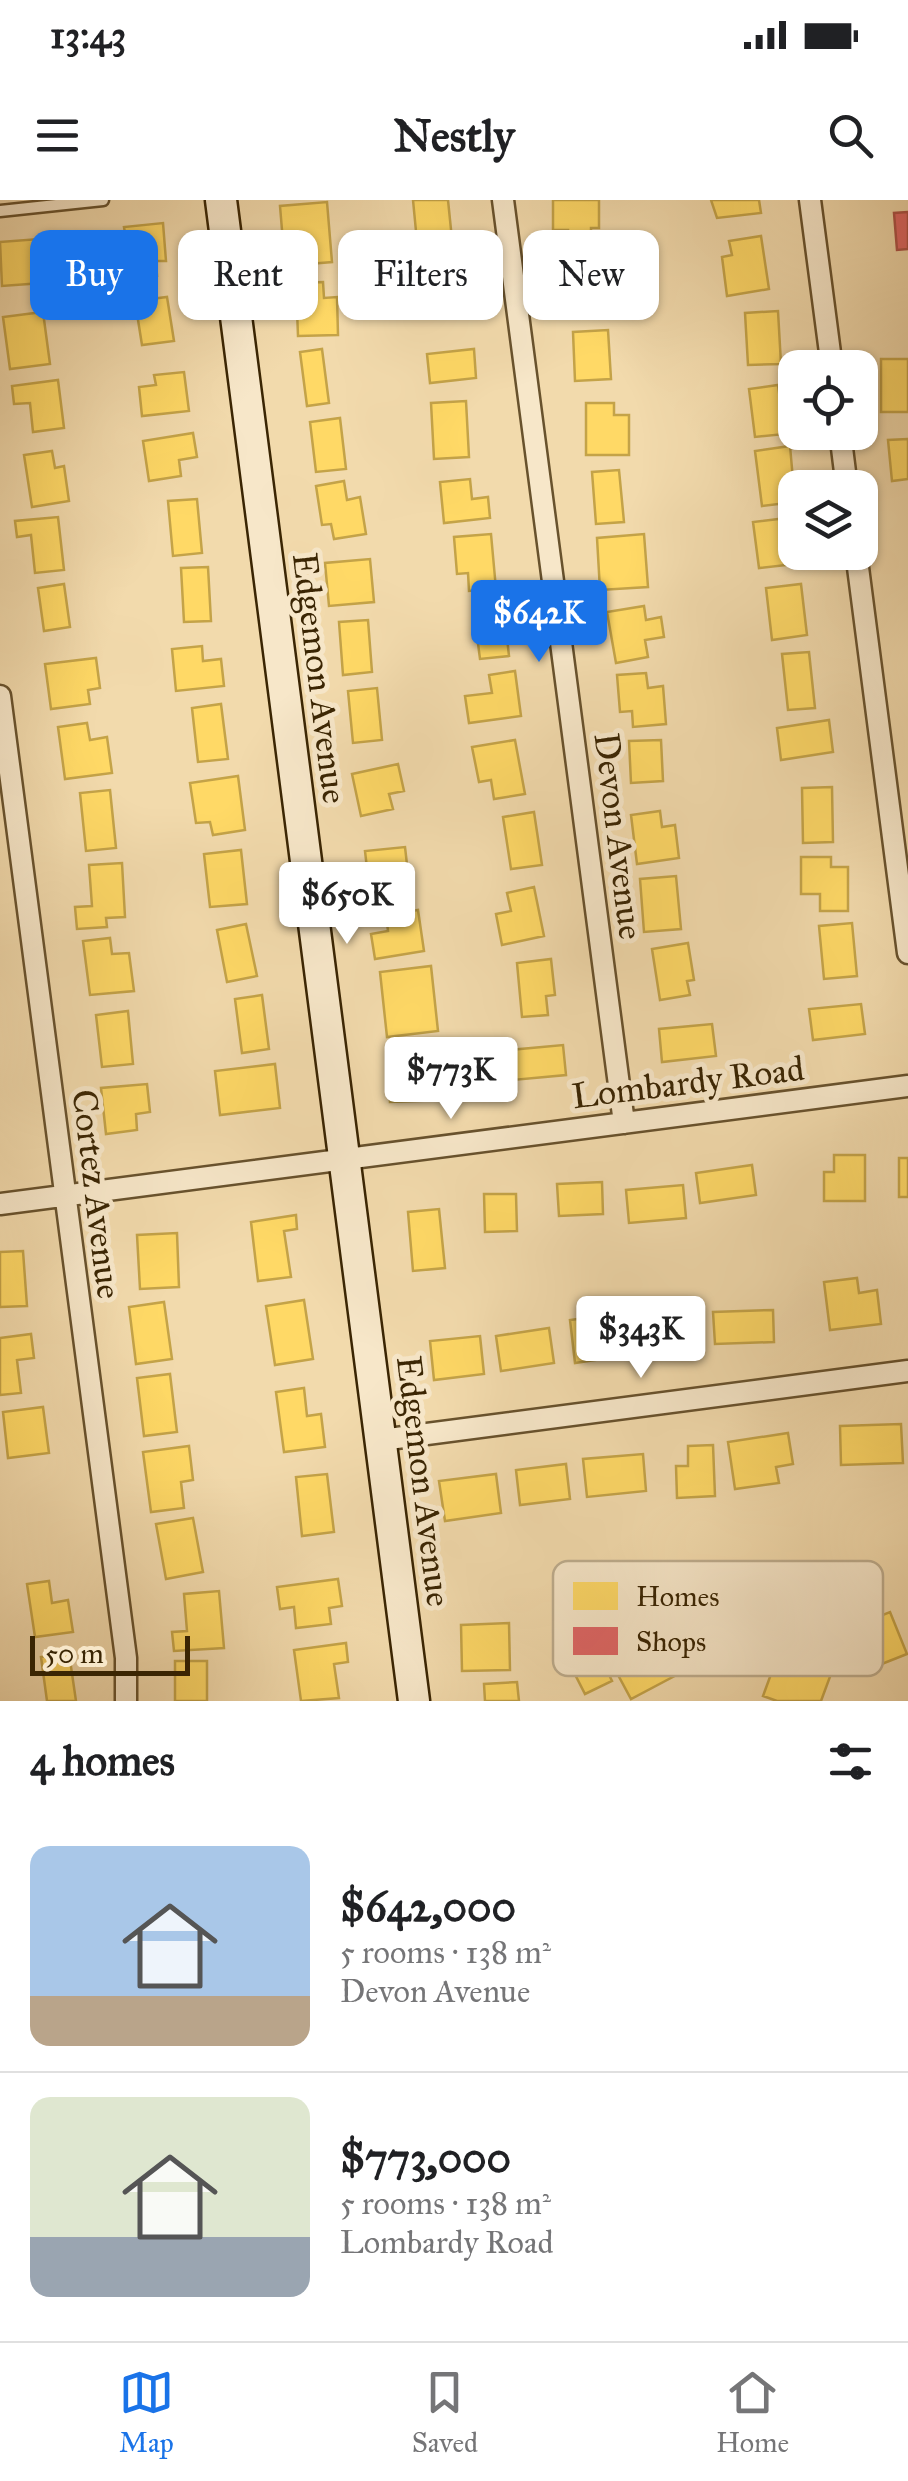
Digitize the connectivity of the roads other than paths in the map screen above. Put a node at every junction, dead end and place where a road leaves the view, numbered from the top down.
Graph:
1 (103, 200) edge
2 (221, 200) edge
3 (504, 200) edge
4 (810, 200) edge
5 (0, 211) edge
6 (830, 350) edge
7 (858, 570) edge
8 (0, 696) edge
9 (908, 953) edge
10 (908, 1086) edge
11 (624, 1123) junction
12 (345, 1161) junction
13 (64, 1195) junction
14 (0, 1204) edge
15 (908, 1371) edge
16 (381, 1440) junction
17 (126, 1701) edge
18 (414, 1701) edge

1 - 5 lane
2 - 12 street, Edgemon Avenue
3 - 11 street, Devon Avenue
4 - 6 street
7 - 9 street
8 - 13 street, Cortez Avenue
10 - 11 street, Lombardy Road
11 - 12 street, Lombardy Road
12 - 13 street, Lombardy Road
12 - 16 street, Edgemon Avenue
13 - 14 street, Lombardy Road
13 - 17 street, Cortez Avenue
15 - 16 street
16 - 18 street, Edgemon Avenue

